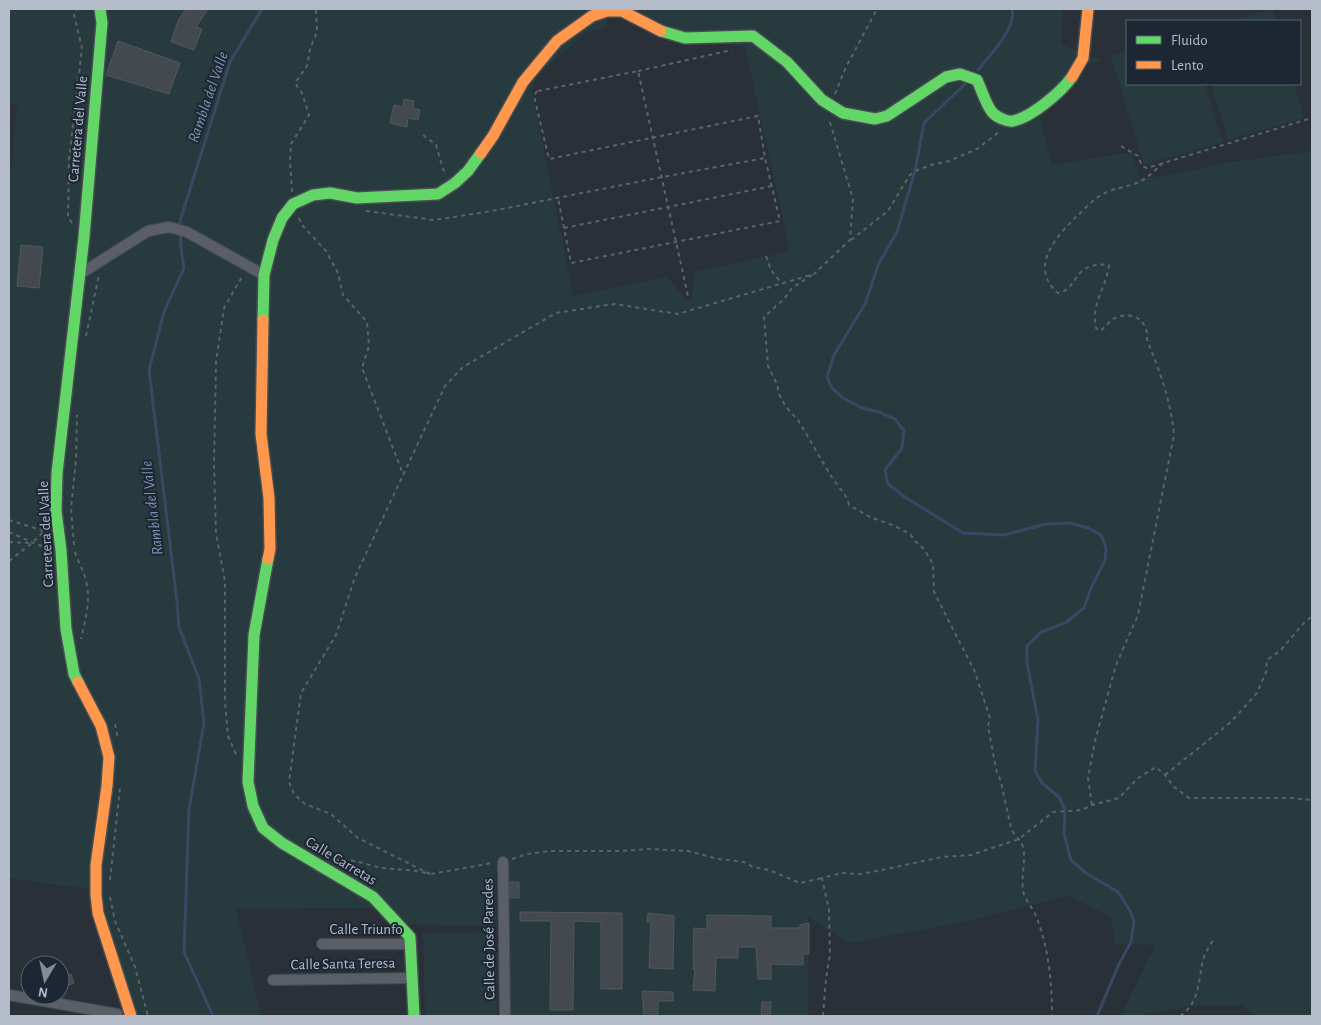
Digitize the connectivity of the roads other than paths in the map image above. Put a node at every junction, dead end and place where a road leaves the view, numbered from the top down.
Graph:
1 (100, 9) edge
2 (1088, 9) edge
3 (594, 12) edge
4 (520, 88) junction
5 (534, 90) road end
6 (80, 274) junction
7 (264, 275) junction
8 (504, 862) road end
9 (322, 944) dead end
10 (410, 944) junction
11 (413, 978) junction
12 (273, 980) dead end
13 (9, 995) edge
14 (117, 1014) dead end
15 (130, 1016) edge
16 (414, 1016) edge
17 (505, 1016) edge

1 - 6 street, Carretera del Valle
2 - 3 street
3 - 4 street
4 - 5 street
4 - 7 street, Calle Carretas
6 - 7 street
6 - 15 street, Carretera del Valle
7 - 10 street, Calle Carretas
8 - 17 street, Calle de José Paredes
9 - 10 street, Calle Triunfo
10 - 11 street, Calle Carretas
11 - 12 street, Calle Santa Teresa
11 - 16 street, Calle Carretas
13 - 14 street

